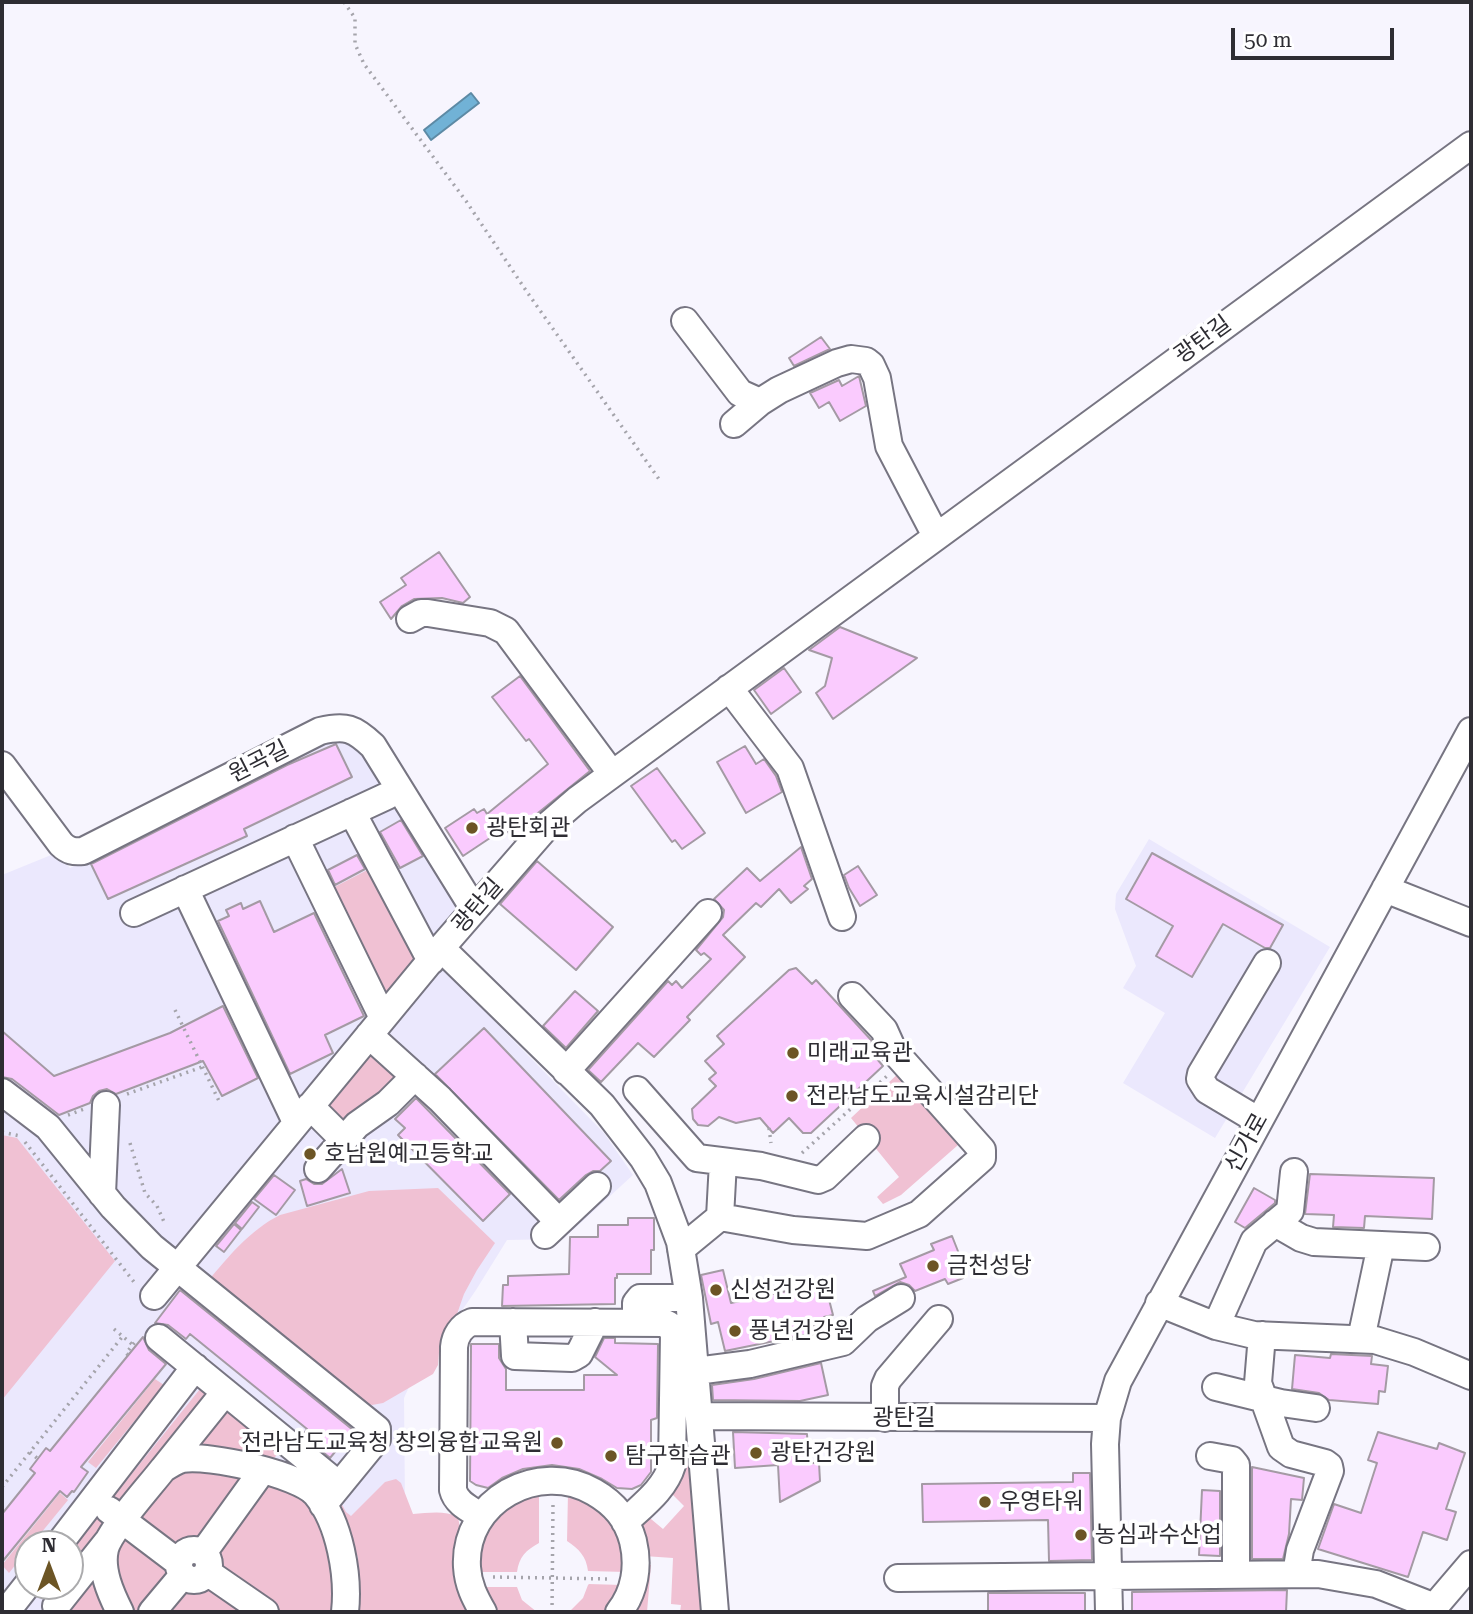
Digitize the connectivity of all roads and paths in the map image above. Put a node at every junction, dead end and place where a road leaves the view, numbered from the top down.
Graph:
1 (344, 2) edge
2 (1471, 145) edge
3 (685, 321) dead end
4 (760, 402) junction
5 (734, 424) dead end
6 (661, 482) dead end
7 (936, 536) junction
8 (410, 619) dead end
9 (729, 688) junction
10 (1471, 731) edge
11 (2, 765) edge
12 (612, 774) junction
13 (387, 796) dead end
14 (352, 812) junction
15 (295, 838) junction
16 (185, 889) junction
17 (1385, 889) junction
18 (474, 909) junction
19 (134, 913) dead end
20 (708, 913) dead end
21 (842, 917) dead end
22 (1471, 923) edge
23 (436, 954) junction
24 (1268, 963) dead end
25 (852, 996) dead end
26 (175, 1010) dead end
27 (376, 1027) junction
28 (566, 1071) junction
29 (891, 1072) dead end
30 (415, 1076) junction
31 (637, 1090) dead end
32 (2, 1092) edge
33 (220, 1103) dead end
34 (106, 1105) dead end
35 (303, 1114) junction
36 (1259, 1121) junction
37 (769, 1128) dead end
38 (2, 1132) edge
39 (127, 1134) dead end
40 (866, 1139) dead end
41 (344, 1140) junction
42 (774, 1147) dead end
43 (797, 1155) dead end
44 (723, 1162) junction
45 (318, 1169) dead end
46 (1294, 1172) dead end
47 (597, 1186) dead end
48 (102, 1194) junction
49 (720, 1217) junction
50 (1275, 1223) junction
51 (166, 1227) dead end
52 (1381, 1245) junction
53 (1426, 1247) dead end
54 (681, 1249) junction
55 (177, 1267) junction
56 (146, 1292) joint
57 (689, 1298) junction
58 (901, 1298) dead end
59 (1159, 1303) junction
60 (939, 1319) dead end
61 (513, 1322) junction
62 (595, 1322) junction
63 (648, 1323) junction
64 (1216, 1326) junction
65 (114, 1329) dead end
66 (1262, 1335) junction
67 (123, 1336) junction
68 (150, 1337) joint
69 (1362, 1339) junction
70 (133, 1345) junction
71 (128, 1355) dead end
72 (195, 1367) junction
73 (696, 1371) junction
74 (1471, 1376) edge
75 (1216, 1387) dead end
76 (225, 1392) junction
77 (1263, 1399) junction
78 (1316, 1408) dead end
79 (700, 1416) junction
80 (885, 1418) junction
81 (1107, 1418) junction
82 (30, 1452) junction
83 (1210, 1456) dead end
84 (38, 1459) dead end
85 (163, 1469) junction
86 (262, 1471) junction
87 (2, 1487) edge
88 (331, 1495) junction
89 (94, 1498) junction
90 (553, 1501) dead end
91 (481, 1516) junction
92 (123, 1521) junction
93 (625, 1522) junction
94 (70, 1530) edge
95 (107, 1542) junction
96 (1471, 1564) edge
97 (193, 1566) junction
98 (1296, 1574) junction
99 (1236, 1575) junction
100 (492, 1577) dead end
101 (1108, 1577) junction
102 (552, 1578) junction
103 (898, 1578) dead end
104 (612, 1579) dead end
105 (56, 1606) dead end
106 (1433, 1609) edge
107 (120, 1612) edge
108 (152, 1612) edge
109 (265, 1612) edge
110 (345, 1612) edge
111 (483, 1612) edge
112 (552, 1612) edge
113 (619, 1612) edge
114 (715, 1612) edge
115 (1109, 1612) edge

1 - 6 path
2 - 7 street, 광탄길
3 - 4 street
4 - 5 street
4 - 7 street
7 - 9 street, 광탄길
8 - 12 street
9 - 12 street, 광탄길
9 - 21 street
10 - 17 street, 신가로
11 - 18 street, 원곡길
12 - 18 street, 광탄길
13 - 14 street
14 - 15 street
14 - 23 street
15 - 16 street
15 - 27 street
16 - 19 street
16 - 35 street
17 - 22 street
17 - 36 street, 신가로
18 - 23 street, 광탄길
20 - 28 street
23 - 27 street
23 - 28 street, 광탄길
24 - 36 street
25 - 49 street
26 - 33 path
27 - 30 street
27 - 35 street
28 - 54 street, 광탄길
29 - 43 path
30 - 41 street
30 - 47 street
31 - 44 street
32 - 48 street
34 - 48 street
35 - 41 street
35 - 55 street
36 - 59 street, 신가로
37 - 42 path
38 - 56 path
39 - 51 path
40 - 44 street
41 - 45 street
44 - 49 street
46 - 50 street
48 - 55 street
49 - 54 street
50 - 52 street
50 - 64 street
52 - 53 street
52 - 69 street
54 - 57 street, 광탄길
55 - 56 street
55 - 88 street
57 - 63 street
57 - 73 street, 광탄길
58 - 73 street
59 - 64 street
59 - 81 street, 신가로
60 - 80 street
61 - 62 street
61 - 62 street
61 - 91 street
62 - 63 street
63 - 93 street
64 - 66 street
65 - 67 path
66 - 69 street
66 - 77 street
67 - 70 path
67 - 82 path
68 - 70 path
68 - 72 street
69 - 74 street
70 - 71 path
72 - 76 street
72 - 89 street
73 - 79 street, 광탄길
75 - 77 street
76 - 85 street
76 - 88 street
77 - 78 street
77 - 98 street
79 - 80 street, 광탄길
79 - 114 street, 광탄길
80 - 81 street, 광탄길
81 - 101 street, 신가로
82 - 84 path
82 - 87 path
83 - 99 street
85 - 86 street
85 - 92 street
86 - 88 street
86 - 97 street
88 - 110 street
89 - 92 street
89 - 94 street
90 - 102 path
91 - 93 street
91 - 111 street
92 - 95 street
92 - 97 street
93 - 113 street
95 - 105 street
95 - 107 street
96 - 106 street
97 - 108 street
97 - 109 street
98 - 99 street
98 - 106 street
99 - 101 street
100 - 102 path
101 - 103 street
101 - 115 street, 신가로
102 - 104 path
102 - 112 path

